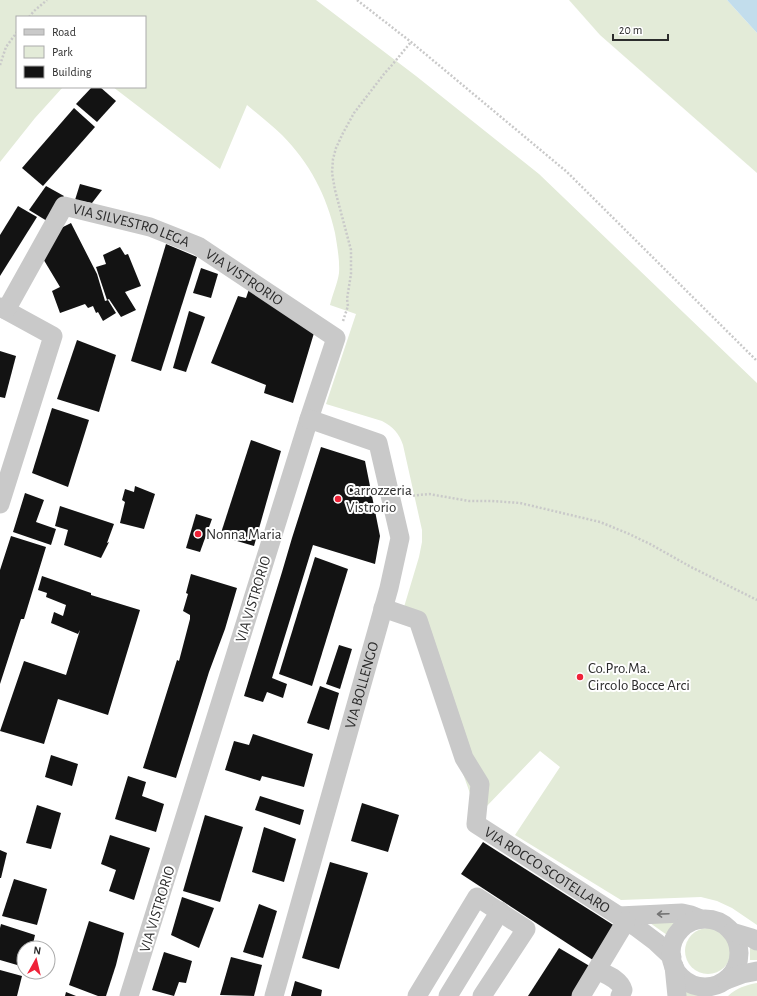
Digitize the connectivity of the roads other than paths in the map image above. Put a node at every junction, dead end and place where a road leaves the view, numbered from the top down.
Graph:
1 (198, 246) joint
2 (3, 309) edge
3 (309, 419) junction
4 (0, 504) edge
5 (383, 608) junction
6 (500, 911) junction
7 (622, 918) junction
8 (701, 919) junction
9 (732, 932) junction
10 (757, 941) edge
11 (673, 961) junction
12 (597, 970) junction
13 (757, 971) edge
14 (718, 987) edge
15 (129, 996) edge
16 (274, 996) edge
17 (417, 996) edge
18 (448, 996) edge
19 (482, 996) edge
20 (581, 996) edge
21 (620, 996) edge
22 (677, 996) edge

1 - 2 street, VIA SILVESTRO LEGA
1 - 3 street, VIA VISTRORIO
2 - 4 street
3 - 5 street, VIA BOLLENGO
3 - 15 street, VIA VISTRORIO
5 - 7 street, VIA ROCCO SCOTELLARO
5 - 16 street, VIA BOLLENGO
6 - 17 street
6 - 18 street
6 - 19 street
8 -> 7 street, VIA ROCCO SCOTELLARO
7 - 11 street, VIA ROCCO SCOTELLARO
7 - 12 street
8 - 9 street
8 - 11 street
9 - 10 street
9 - 14 street
11 - 14 street
11 - 22 street
12 - 20 street
12 - 21 street
13 - 14 street

